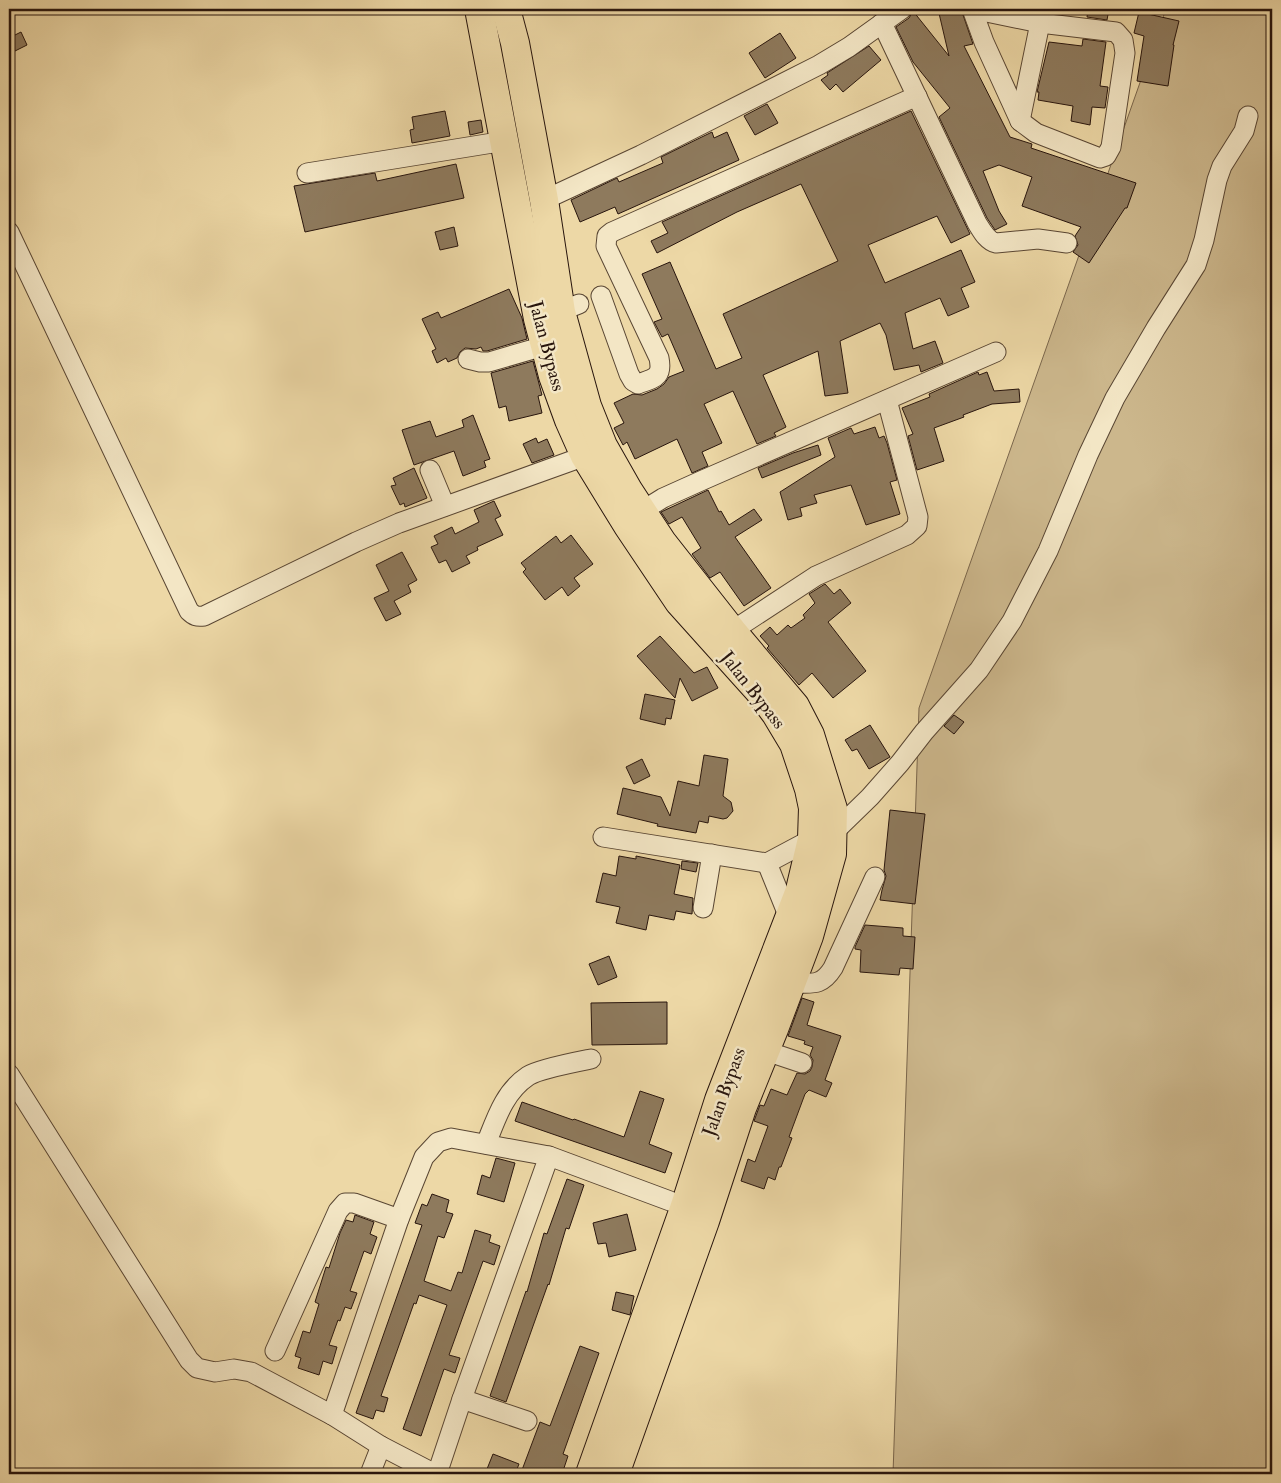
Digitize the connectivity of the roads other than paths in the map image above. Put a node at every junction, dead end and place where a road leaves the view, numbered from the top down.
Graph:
1 (480, 9) edge
2 (506, 9) edge
3 (902, 9) edge
4 (972, 9) edge
5 (882, 23) junction
6 (1040, 23) junction
7 (916, 96) junction
8 (1248, 116) dead end
9 (1020, 121) junction
10 (505, 141) junction
11 (307, 173) dead end
12 (544, 200) junction
13 (9, 232) edge
14 (1067, 243) dead end
15 (625, 287) junction
16 (573, 306) junction
17 (544, 346) junction
18 (996, 352) dead end
19 (468, 359) dead end
20 (887, 400) junction
21 (585, 456) junction
22 (430, 470) dead end
23 (445, 506) junction
24 (642, 511) junction
25 (732, 631) junction
26 (823, 835) junction
27 (603, 837) dead end
28 (712, 854) junction
29 (767, 863) junction
30 (875, 877) dead end
31 (703, 908) dead end
32 (790, 920) junction
33 (792, 983) junction
34 (766, 1051) junction
35 (591, 1059) dead end
36 (802, 1063) dead end
37 (9, 1074) edge
38 (730, 1104) junction
39 (486, 1144) junction
40 (549, 1156) junction
41 (678, 1203) junction
42 (399, 1219) junction
43 (275, 1351) dead end
44 (462, 1399) junction
45 (332, 1415) junction
46 (528, 1421) dead end
47 (381, 1446) junction
48 (370, 1474) edge
49 (436, 1474) edge
50 (590, 1474) edge
51 (615, 1474) edge

1 - 10 highway, Jalan Bypass
2 - 12 highway, Jalan Bypass
3 - 5 street
4 - 6 street
4 - 9 street
5 - 7 street
5 - 12 street
6 - 9 street
6 - 9 street
7 - 14 street
7 - 15 street
8 - 26 street
10 - 11 street
10 - 16 highway, Jalan Bypass
12 - 16 highway, Jalan Bypass
13 - 23 street
15 - 16 street
15 - 16 street
16 - 17 highway, Jalan Bypass
16 - 24 highway, Jalan Bypass
17 - 19 street
17 - 21 highway, Jalan Bypass
18 - 20 street
20 - 24 street
20 - 25 street
21 - 23 street
21 - 26 highway, Jalan Bypass
22 - 23 street
24 - 25 highway, Jalan Bypass
25 - 26 highway, Jalan Bypass
26 - 29 street
26 - 32 highway, Jalan Bypass
26 - 33 highway, Jalan Bypass
27 - 28 street
28 - 29 street
28 - 31 street
29 - 32 street
30 - 33 street
32 - 38 highway, Jalan Bypass
33 - 34 highway, Jalan Bypass
34 - 36 street
34 - 38 highway, Jalan Bypass
35 - 39 street
37 - 45 street
38 - 41 highway, Jalan Bypass
38 - 51 highway, Jalan Bypass
39 - 40 street
39 - 42 street
40 - 41 street
40 - 44 street
41 - 50 highway, Jalan Bypass
42 - 43 street
42 - 45 street
44 - 46 street
44 - 49 street
45 - 47 street
47 - 48 street
47 - 49 street

